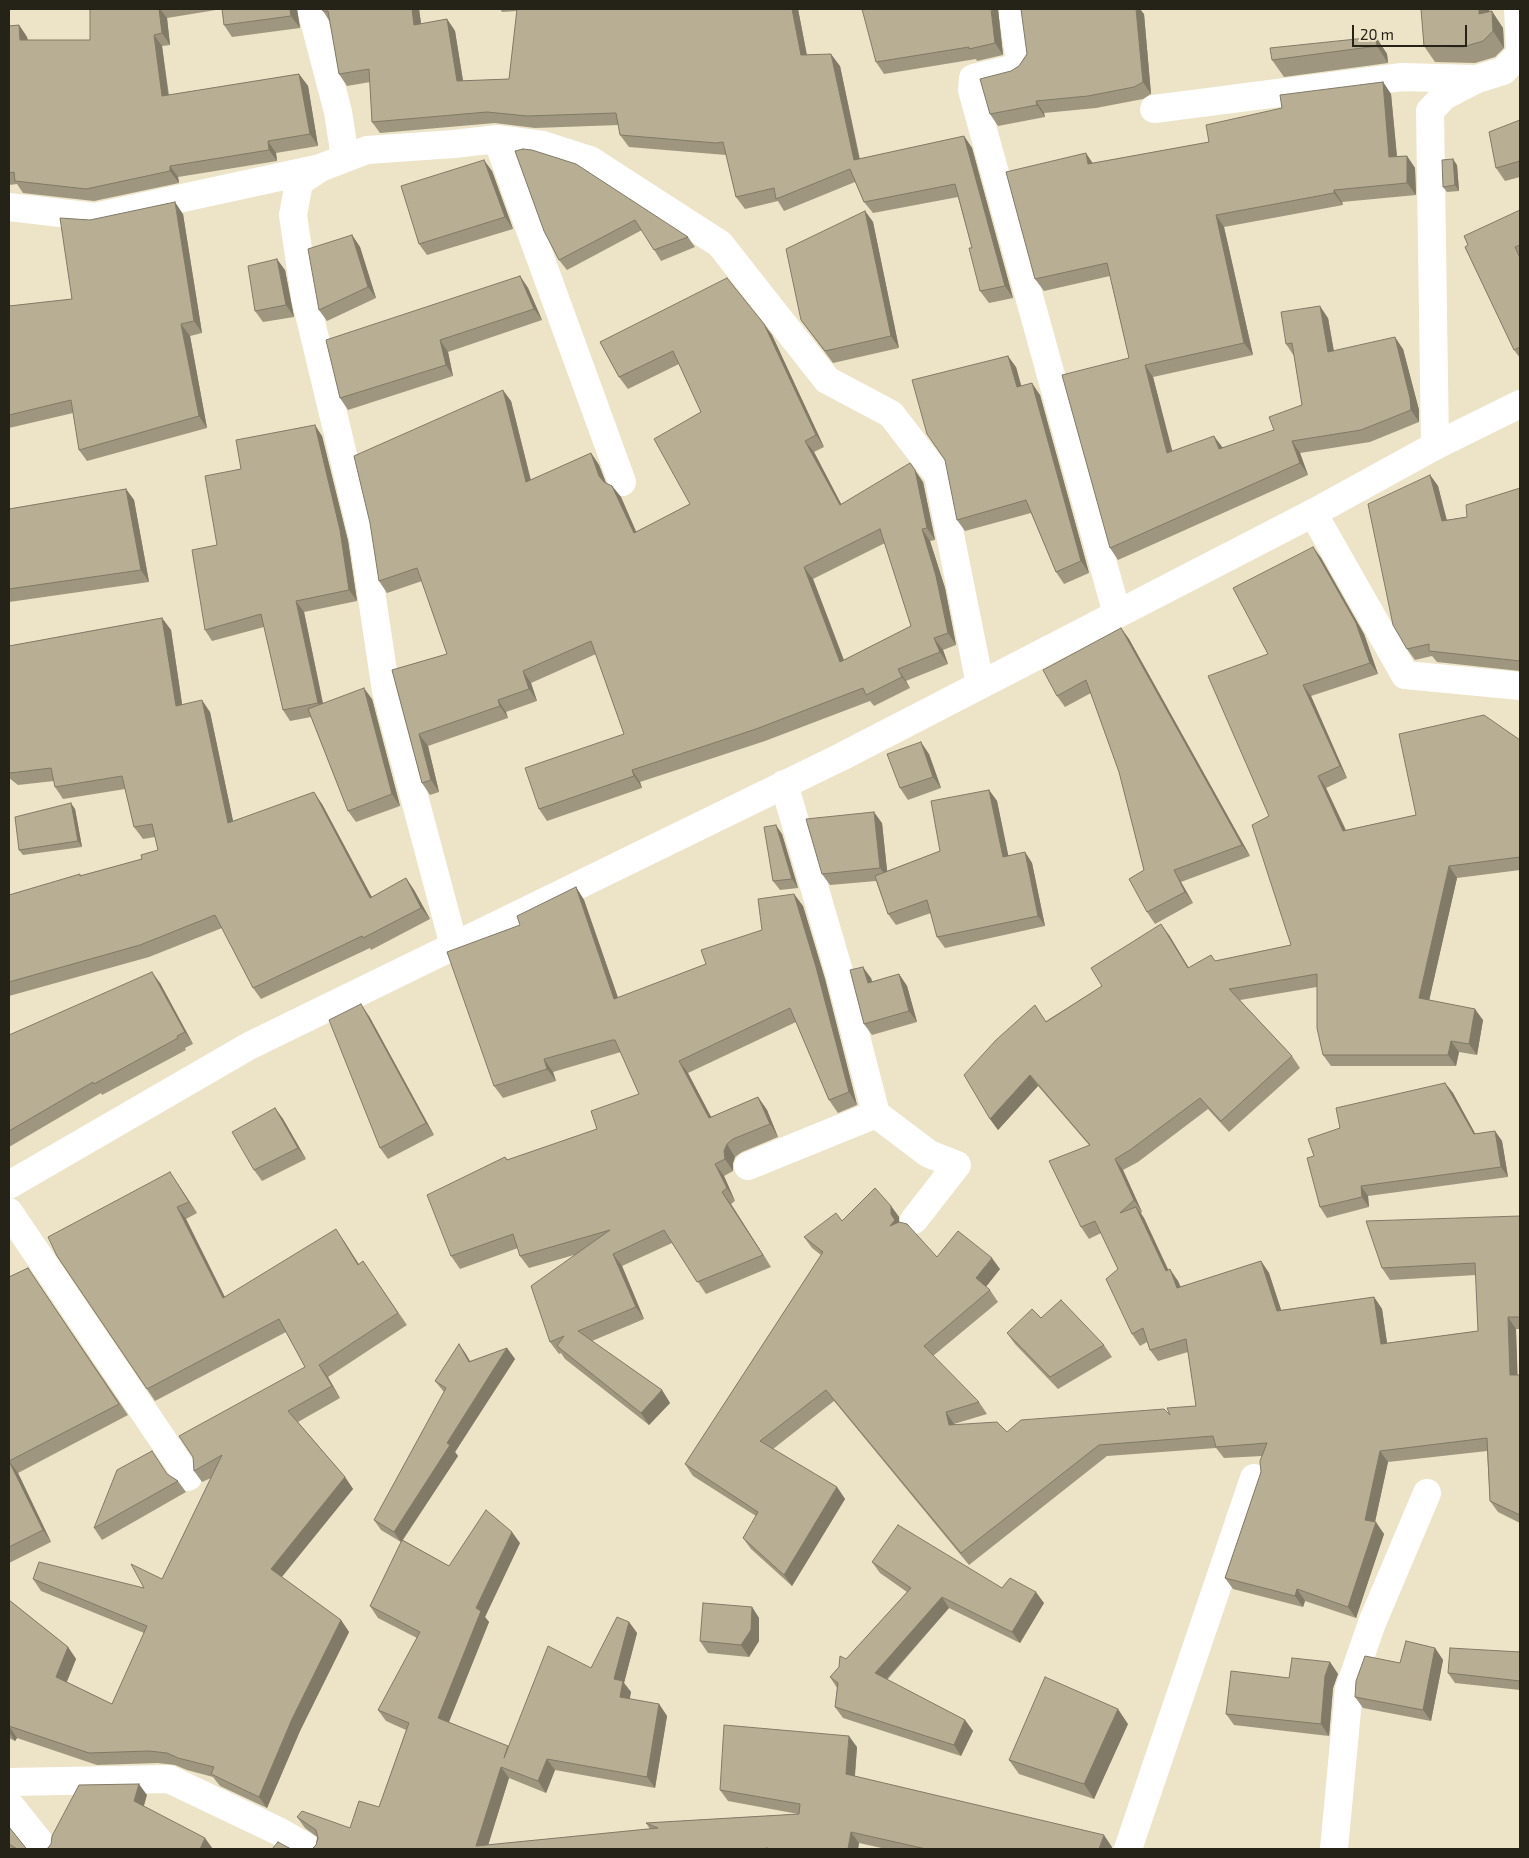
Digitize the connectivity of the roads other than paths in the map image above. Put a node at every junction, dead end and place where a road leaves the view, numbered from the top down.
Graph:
1 (311, 9) edge
2 (1012, 9) edge
3 (1518, 9) edge
4 (1520, 48) edge
5 (1520, 54) edge
6 (1477, 79) junction
7 (1154, 109) dead end
8 (497, 139) junction
9 (345, 156) junction
10 (320, 168) junction
11 (9, 207) edge
12 (1520, 404) edge
13 (1435, 446) junction
14 (622, 482) dead end
15 (1313, 513) junction
16 (1117, 614) junction
17 (980, 684) junction
18 (1520, 686) edge
19 (784, 784) junction
20 (454, 946) junction
21 (876, 1114) junction
22 (748, 1166) dead end
23 (9, 1185) edge
24 (9, 1212) edge
25 (914, 1220) dead end
26 (188, 1477) dead end
27 (1254, 1478) dead end
28 (1427, 1493) dead end
29 (9, 1782) edge
30 (9, 1804) edge
31 (45, 1849) edge
32 (310, 1849) edge
33 (1128, 1849) edge
34 (1334, 1849) edge

1 - 9 street
2 - 16 street
3 - 4 street
5 - 6 street
6 - 7 street
6 - 13 street
8 - 9 street
8 - 14 street
8 - 17 street
9 - 10 street
10 - 11 street
10 - 20 street
12 - 13 street
13 - 15 street
15 - 16 street
15 - 18 street
16 - 17 street
17 - 19 street
19 - 20 street
19 - 21 street
20 - 23 street
21 - 22 street
21 - 25 street
24 - 26 street
27 - 33 street
28 - 34 street
29 - 32 street
30 - 31 street

